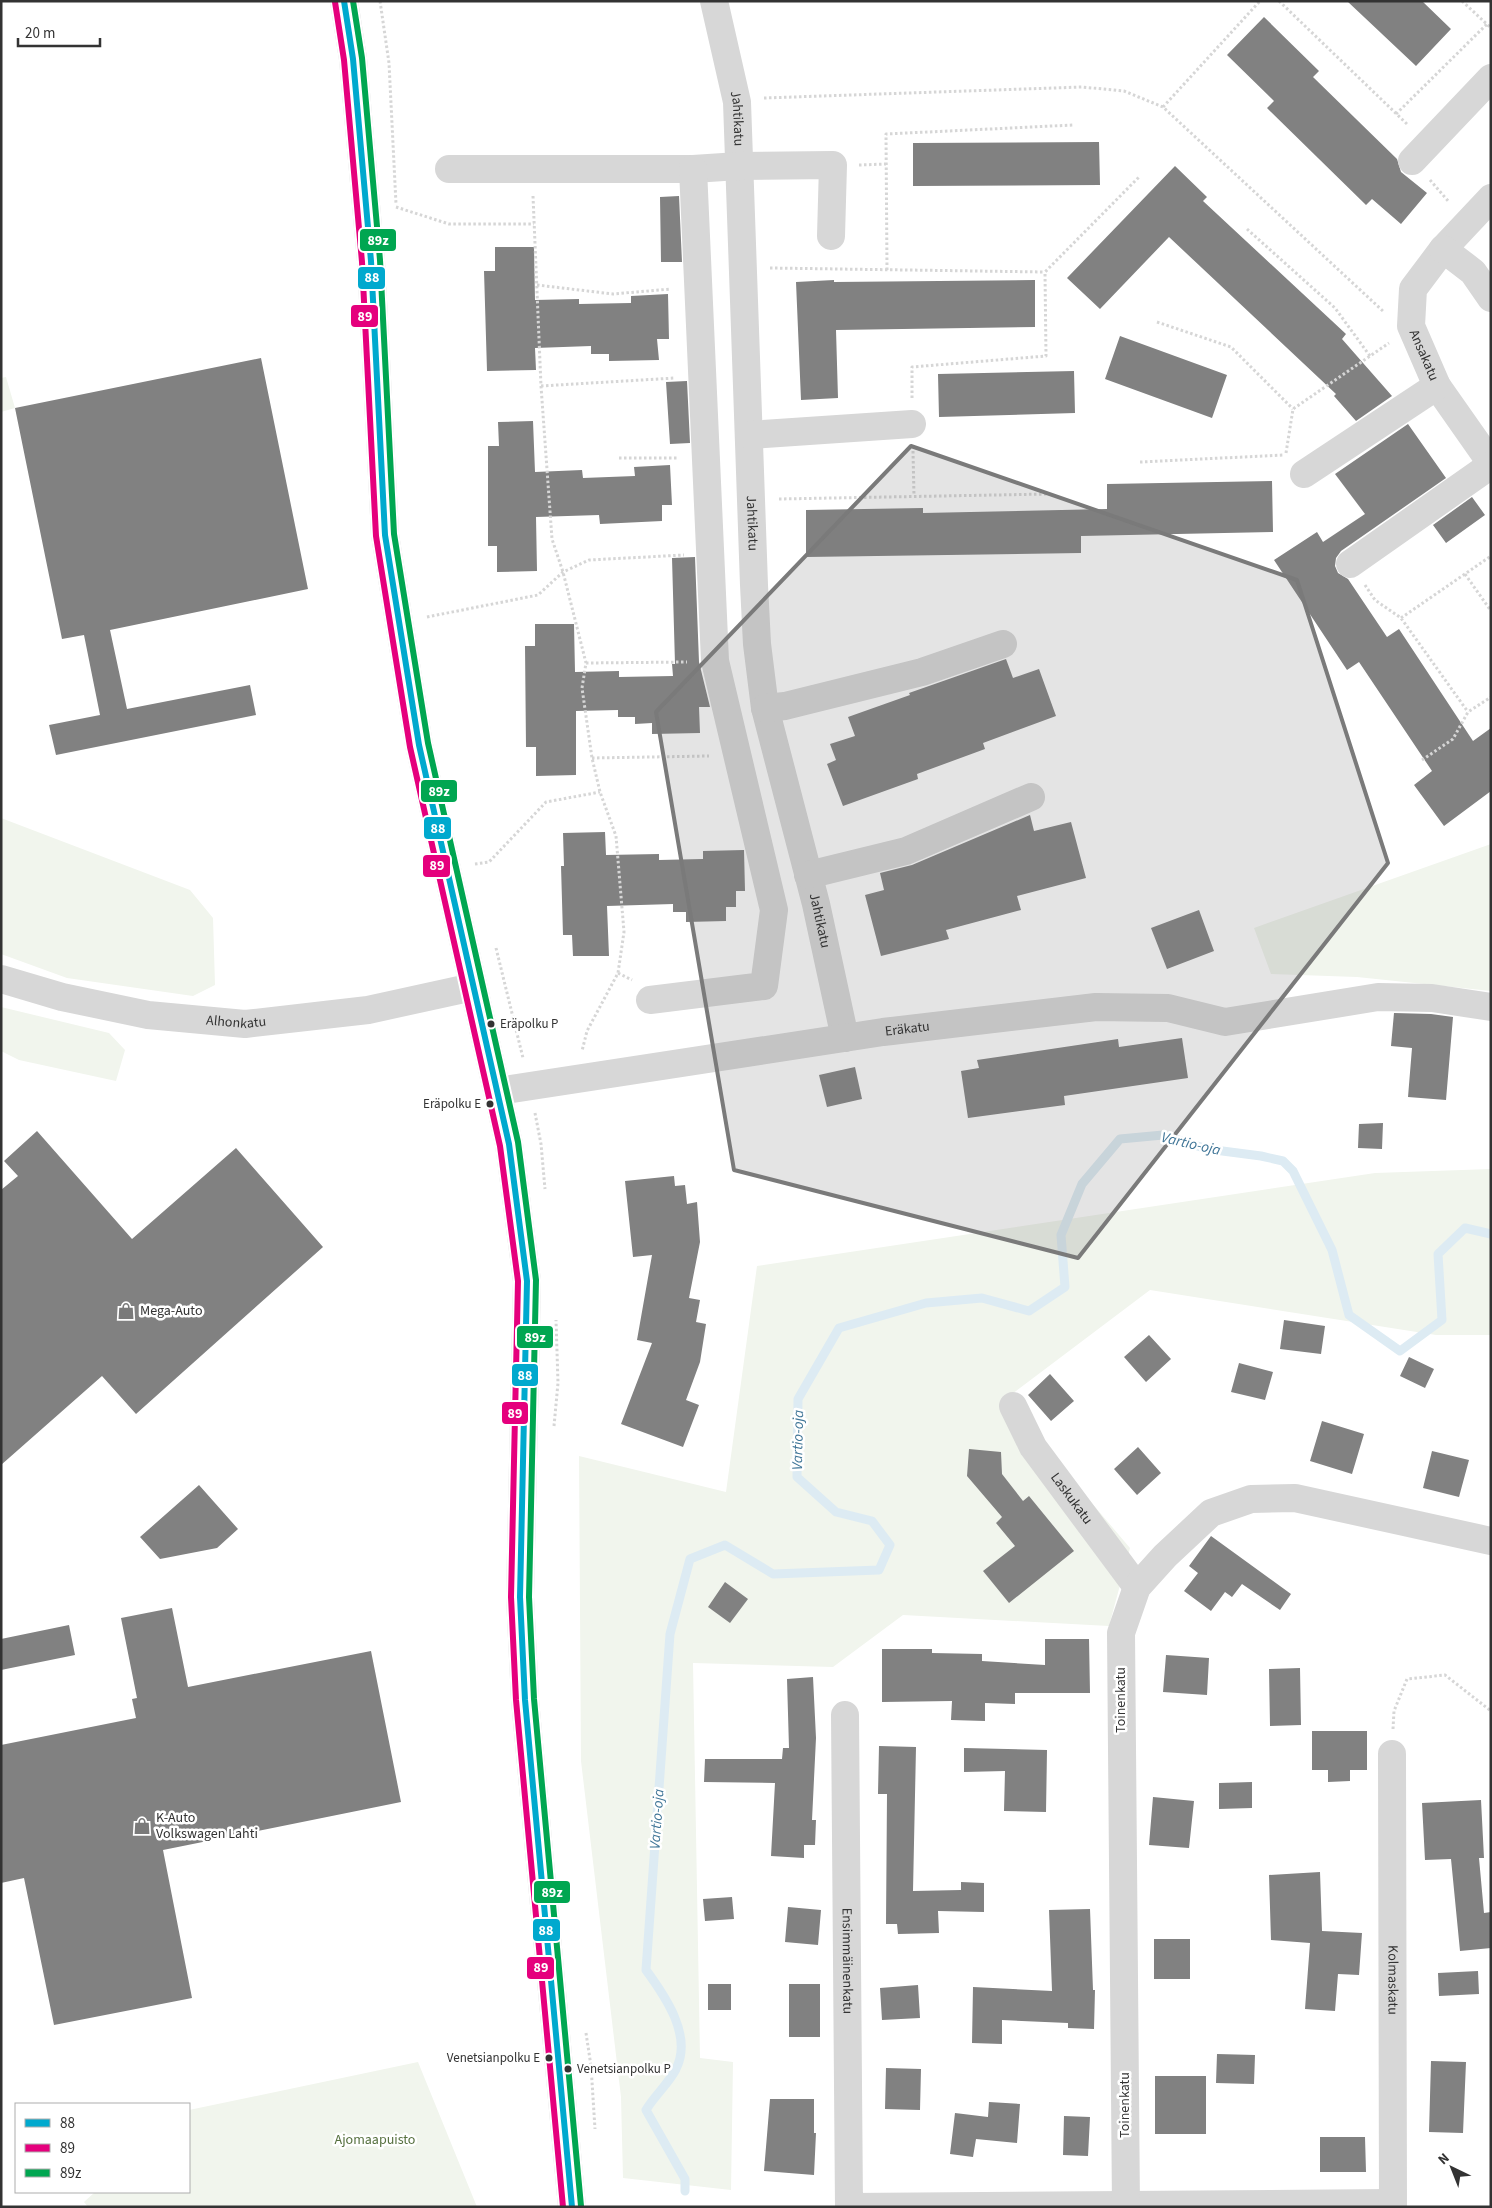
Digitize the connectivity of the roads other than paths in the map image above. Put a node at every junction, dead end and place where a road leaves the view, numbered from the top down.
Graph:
1 (344, 1) edge
2 (714, 1) edge
3 (1491, 78) edge
4 (1420, 153) road end
5 (739, 166) junction
6 (449, 169) dead end
7 (693, 170) junction
8 (1491, 198) edge
9 (831, 236) dead end
10 (1443, 249) junction
11 (1491, 298) edge
12 (1437, 386) junction
13 (912, 424) road end
14 (749, 435) junction
15 (1491, 464) edge
16 (1304, 474) dead end
17 (1350, 564) road end
18 (711, 585) junction
19 (754, 585) junction
20 (1003, 644) dead end
21 (765, 708) junction
22 (1031, 798) dead end
23 (808, 875) junction
24 (816, 904) junction
25 (774, 910) junction
26 (1, 979) edge
27 (472, 987) junction
28 (650, 1000) dead end
29 (1491, 1007) edge
30 (845, 1038) junction
31 (498, 1091) junction
32 (1013, 1406) dead end
33 (1491, 1541) edge
34 (1137, 1587) junction
35 (845, 1715) dead end
36 (1392, 1754) road end
37 (1393, 2205) edge
38 (1126, 2206) edge
39 (572, 2207) edge
40 (849, 2207) edge

1 - 27 street
2 - 5 street, Jahtikatu
3 - 4 street
5 - 7 street
5 - 9 street
5 - 14 street, Jahtikatu
6 - 7 street
7 - 18 street
8 - 10 street, Ansakatu
10 - 11 street
10 - 12 street, Ansakatu
12 - 15 street, Ansakatu
12 - 16 street
13 - 14 street
14 - 19 street, Jahtikatu
15 - 17 street
18 - 19 street
18 - 25 street
19 - 21 street, Jahtikatu
20 - 21 street
21 - 23 street, Jahtikatu
22 - 23 street
23 - 24 street, Jahtikatu
24 - 25 street
24 - 30 street, Jahtikatu
25 - 28 street
26 - 27 street, Alhonkatu
27 - 31 street
29 - 30 street, Eräkatu
30 - 31 street, Eräkatu
31 - 39 street
32 - 34 street, Laskukatu
33 - 34 street, Toinenkatu
34 - 38 street, Toinenkatu
35 - 40 street, Ensimmäinenkatu
36 - 37 street, Kolmaskatu
37 - 38 street
38 - 40 street

